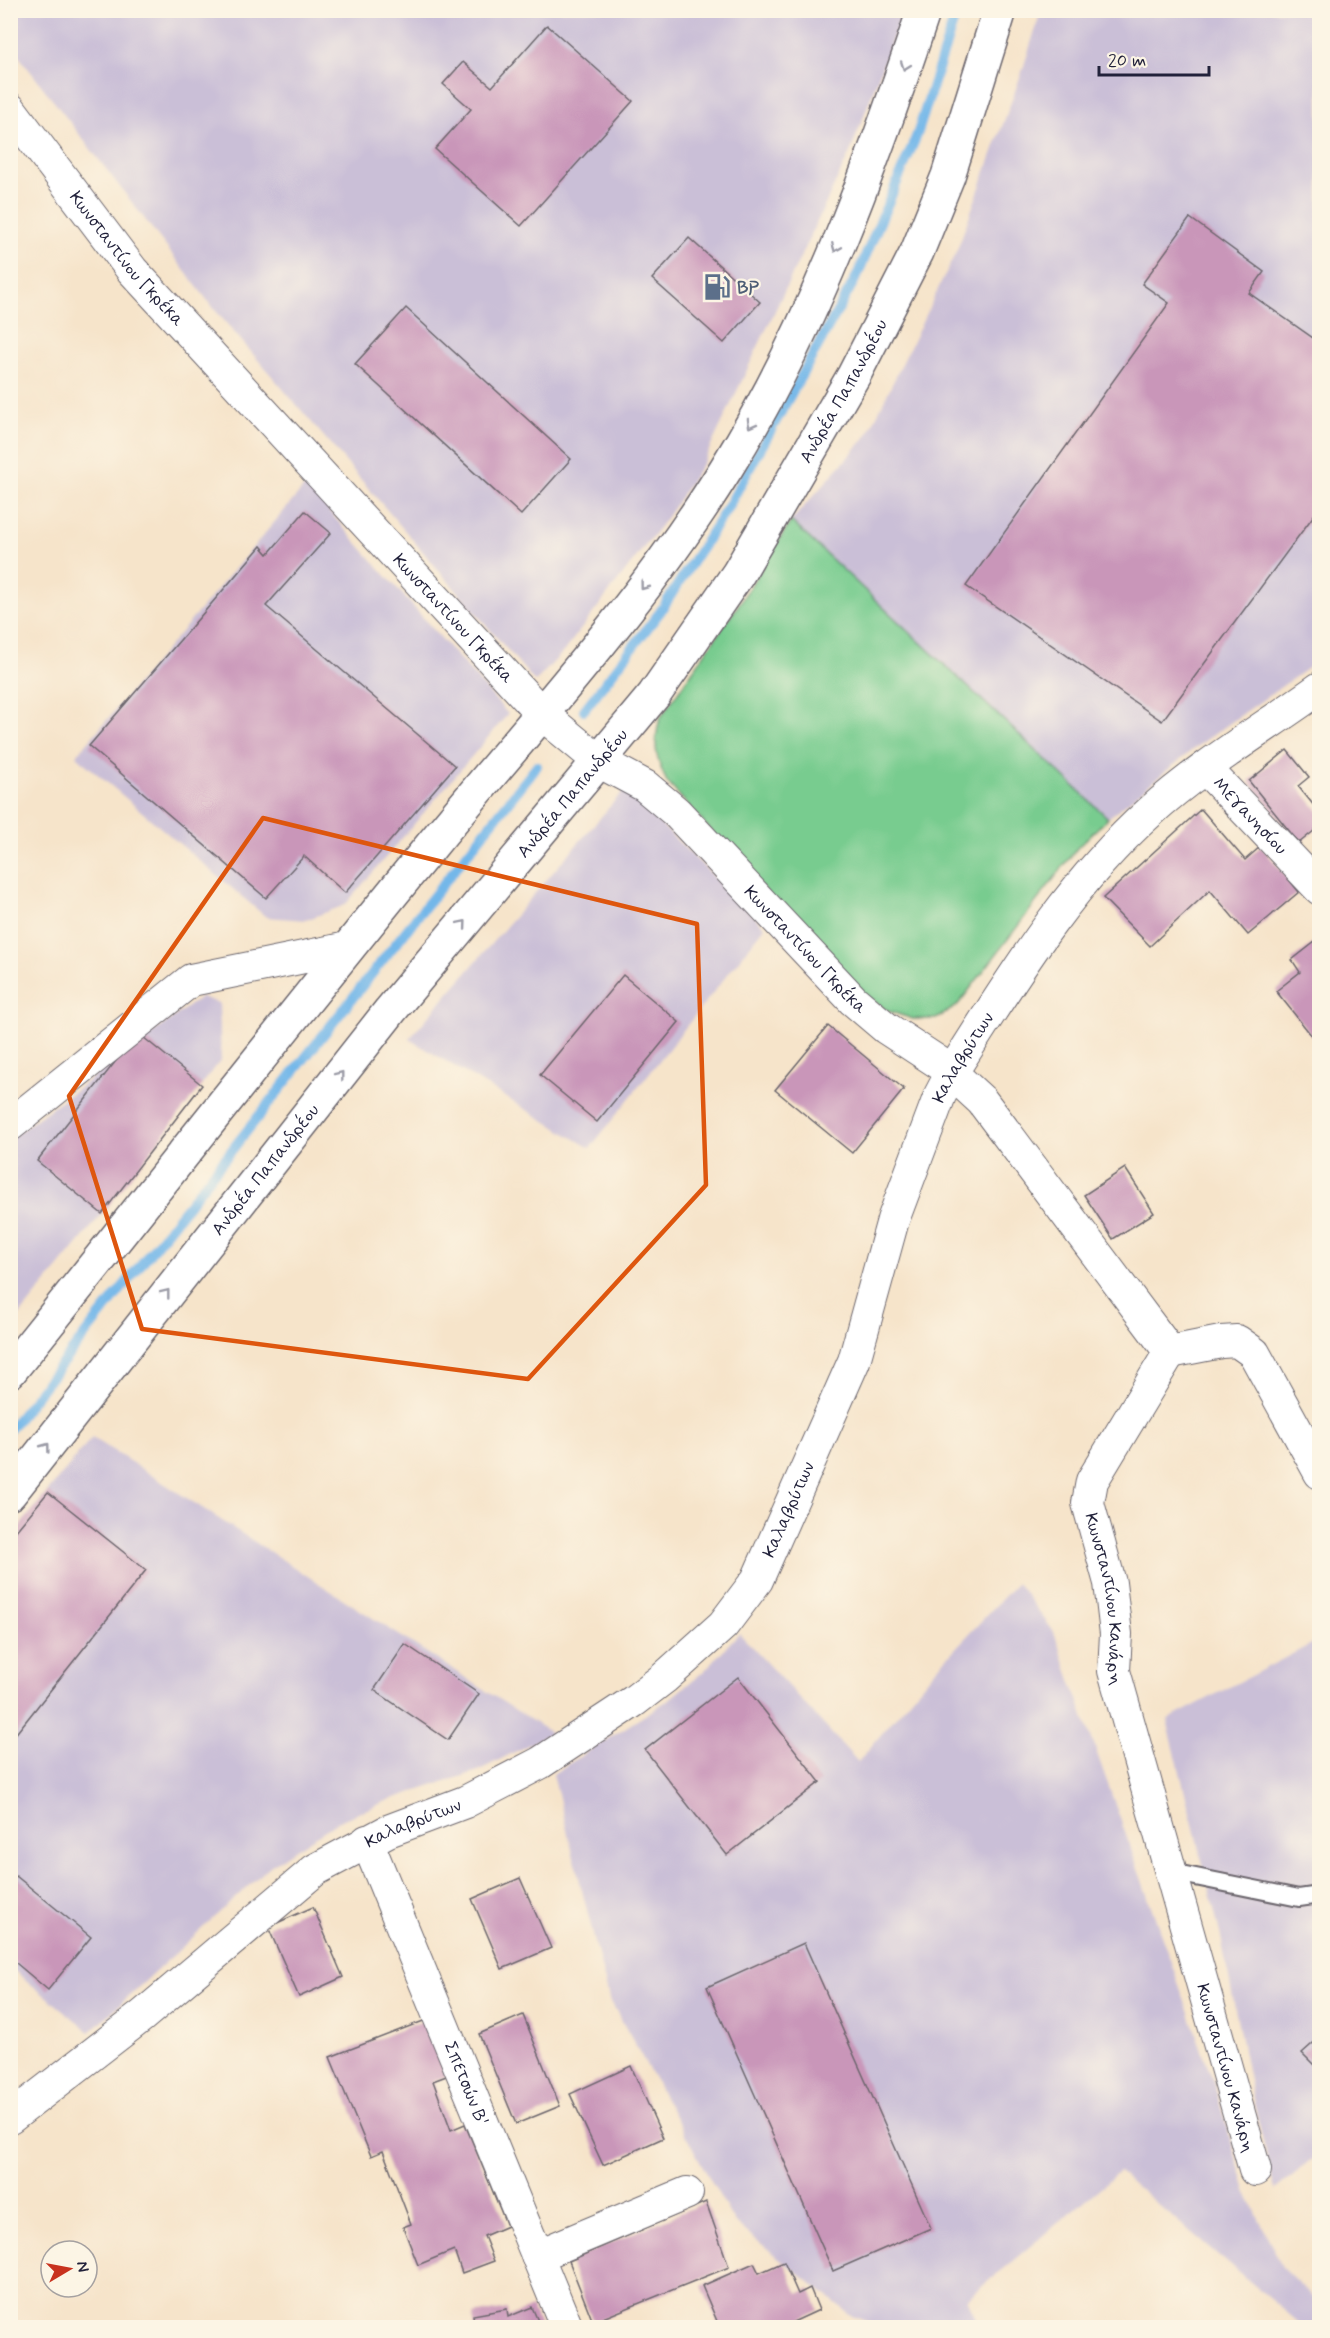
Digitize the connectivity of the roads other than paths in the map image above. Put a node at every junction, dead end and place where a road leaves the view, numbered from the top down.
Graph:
1 (924, 10) edge
2 (1000, 10) edge
3 (10, 109) edge
4 (1320, 688) edge
5 (542, 714) junction
6 (600, 762) junction
7 (1206, 769) junction
8 (1320, 889) edge
9 (348, 948) junction
10 (952, 1072) junction
11 (10, 1125) edge
12 (1170, 1352) junction
13 (10, 1371) edge
14 (1320, 1473) edge
15 (10, 1493) edge
16 (367, 1841) junction
17 (1171, 1872) junction
18 (1320, 1895) edge
19 (10, 2118) edge
20 (1255, 2170) dead end
21 (687, 2193) dead end
22 (537, 2256) junction
23 (567, 2328) edge

1 -> 5 main road
2 - 6 main road, Ανδρέα Παπανδρέου
3 - 5 street, Κωνσταντίνου Γκρέκα
4 - 7 street, Καλαβρύτων
5 - 6 street, Κωνσταντίνου Γκρέκα
5 - 9 main road
6 - 10 street, Κωνσταντίνου Γκρέκα
15 -> 6 main road, Ανδρέα Παπανδρέου
7 - 8 street, Μεγανησίου
7 - 10 street, Καλαβρύτων
9 - 11 street
9 - 13 main road
10 - 12 street
10 - 16 street, Καλαβρύτων
12 - 14 street
12 - 17 street, Κωνσταντίνου Κανάρη
16 - 19 street, Καλαβρύτων
16 - 22 street, Σπετσών Β'
17 - 18 lane
17 - 20 street, Κωνσταντίνου Κανάρη
21 - 22 street
22 - 23 street, Σπετσών Β'

